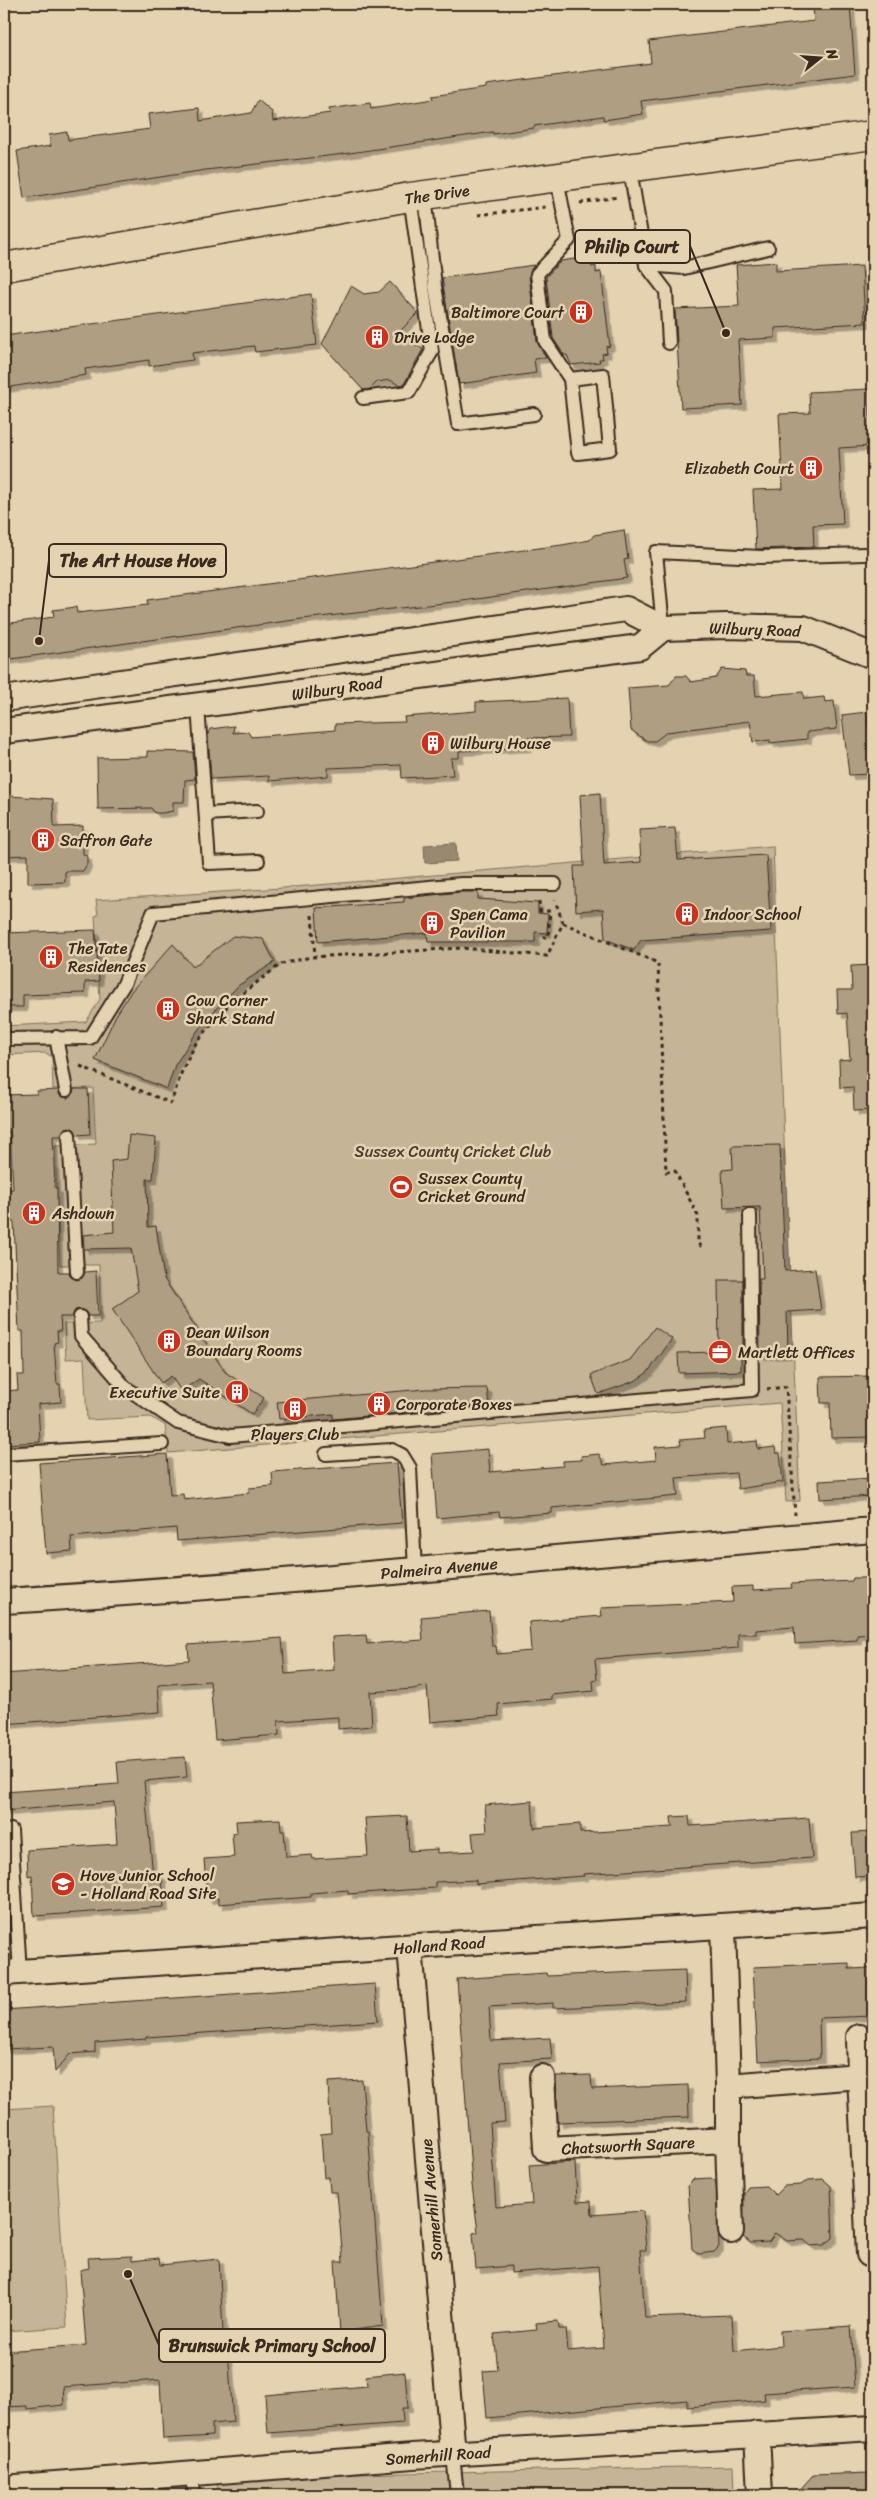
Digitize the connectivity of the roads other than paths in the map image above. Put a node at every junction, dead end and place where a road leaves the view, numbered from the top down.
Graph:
1 (873, 135) edge
2 (630, 169) junction
3 (557, 179) junction
4 (418, 196) junction
5 (768, 248) dead end
6 (4, 266) edge
7 (646, 266) junction
8 (669, 343) dead end
9 (570, 379) junction
10 (363, 398) dead end
11 (534, 414) dead end
12 (865, 554) dead end
13 (663, 628) junction
14 (873, 656) edge
15 (4, 699) edge
16 (198, 706) junction
17 (4, 731) edge
18 (256, 811) dead end
19 (206, 814) junction
20 (258, 860) dead end
21 (555, 884) road end
22 (56, 1037) junction
23 (4, 1039) edge
24 (66, 1090) dead end
25 (69, 1135) dead end
26 (750, 1215) dead end
27 (77, 1272) dead end
28 (80, 1317) dead end
29 (162, 1444) dead end
30 (4, 1454) edge
31 (326, 1454) dead end
32 (873, 1530) edge
33 (415, 1571) junction
34 (4, 1601) edge
35 (11, 1830) dead end
36 (873, 1916) edge
37 (723, 1926) junction
38 (410, 1947) junction
39 (12, 1972) edge
40 (859, 2037) dead end
41 (860, 2076) junction
42 (542, 2077) dead end
43 (728, 2086) junction
44 (728, 2140) junction
45 (731, 2231) dead end
46 (873, 2254) edge
47 (873, 2428) edge
48 (757, 2434) junction
49 (453, 2454) junction
50 (193, 2485) edge
51 (4, 2488) edge
52 (457, 2495) edge
53 (760, 2495) edge

1 - 2 main road, The Drive
2 - 3 main road, The Drive
2 - 7 lane
3 - 4 main road, The Drive
3 - 9 lane
4 - 6 main road, The Drive
4 - 10 lane
4 - 11 lane
5 - 7 lane
7 - 8 lane
9 - 9 lane
12 - 13 lane
13 - 14 street, Wilbury Road
13 - 15 street
13 - 16 street, Wilbury Road
16 - 17 street, Wilbury Road
16 - 19 lane
18 - 19 lane
19 - 20 lane
21 - 22 lane
22 - 23 lane
22 - 24 lane
25 - 27 lane
26 - 28 lane
29 - 30 lane
31 - 33 lane
32 - 33 street, Palmeira Avenue
33 - 34 street, Palmeira Avenue
35 - 39 lane
36 - 37 street, Holland Road
37 - 38 street, Holland Road
37 - 43 street
38 - 39 street, Holland Road
38 - 49 street, Somerhill Avenue
40 - 41 street
41 - 43 street
41 - 46 street
42 - 44 street, Chatsworth Square
43 - 44 street
44 - 45 street
47 - 48 street, Somerhill Road
48 - 49 street, Somerhill Road
48 - 53 street
49 - 50 street, Somerhill Road
49 - 52 lane
50 - 51 street, Somerhill Road

